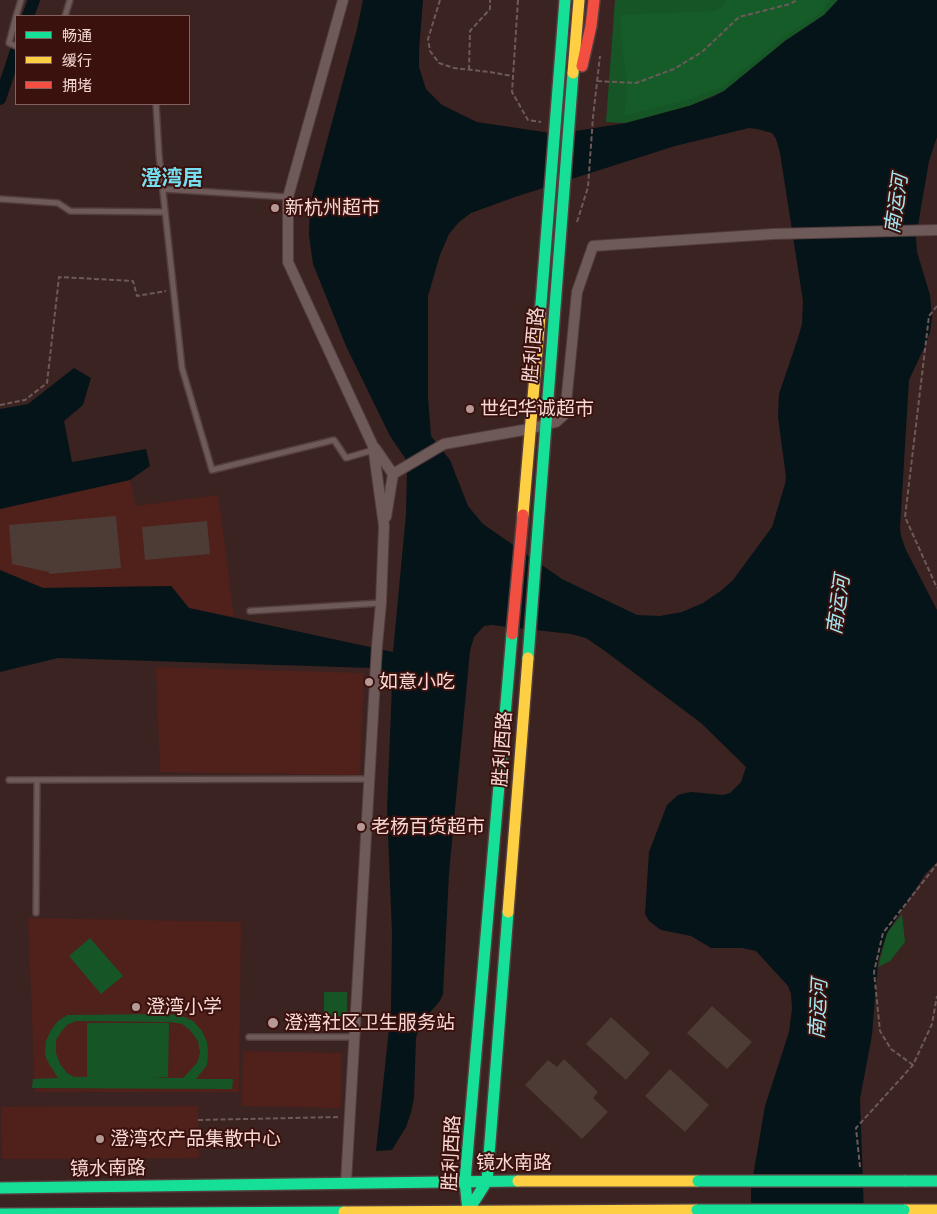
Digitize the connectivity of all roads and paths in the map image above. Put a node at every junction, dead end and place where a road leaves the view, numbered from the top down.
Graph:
1 (21, 0) edge
2 (70, 0) edge
3 (343, 0) edge
4 (440, 0) edge
5 (490, 0) edge
6 (518, 0) edge
7 (565, 0) edge
8 (579, 0) edge
9 (594, 0) edge
10 (796, 0) edge
11 (16, 15) edge
12 (65, 15) edge
13 (15, 20) edge
14 (14, 45) edge
15 (469, 70) junction
16 (513, 76) junction
17 (597, 81) dead end
18 (156, 105) edge
19 (569, 126) junction
20 (555, 127) junction
21 (163, 189) junction
22 (288, 197) junction
23 (0, 199) edge
24 (165, 212) junction
25 (937, 230) edge
26 (174, 290) junction
27 (937, 306) edge
28 (0, 406) edge
29 (545, 424) junction
30 (529, 429) junction
31 (374, 448) junction
32 (397, 472) junction
33 (384, 526) junction
34 (937, 588) edge
35 (381, 603) junction
36 (250, 611) dead end
37 (369, 779) junction
38 (9, 780) dead end
39 (37, 780) junction
40 (937, 864) edge
41 (36, 913) dead end
42 (937, 996) edge
43 (249, 1037) dead end
44 (355, 1037) junction
45 (913, 1065) junction
46 (350, 1116) junction
47 (198, 1120) dead end
48 (860, 1166) dead end
49 (465, 1180) junction
50 (487, 1181) junction
51 (937, 1181) edge
52 (346, 1182) junction
53 (0, 1188) edge
54 (937, 1210) edge
55 (468, 1211) junction
56 (0, 1214) edge

1 - 11 lane
2 - 12 lane
3 - 22 street
4 - 15 path
5 - 15 path
6 - 16 path
7 - 20 main road, 胜利西路
8 - 19 main road, 胜利西路
9 - 19 main road
10 - 17 path
13 - 14 lane
15 - 16 path
16 - 20 path
18 - 21 lane
19 - 29 main road, 胜利西路
20 - 30 main road, 胜利西路
21 - 22 lane
21 - 24 lane
22 - 31 street
23 - 24 lane
24 - 26 lane
25 - 29 street
26 - 28 path
26 - 31 lane
27 - 34 path
29 - 30 street
29 - 50 main road, 胜利西路
30 - 32 street
30 - 49 main road, 胜利西路
31 - 32 street
31 - 33 street
32 - 33 street
33 - 35 street
35 - 36 lane
35 - 37 street
37 - 39 lane
37 - 44 street
38 - 39 lane
39 - 41 lane
40 - 45 path
42 - 45 path
43 - 44 lane
44 - 46 street
45 - 48 path
46 - 47 path
46 - 52 street
49 - 50 main road, 镜水南路
49 - 52 main road, 镜水南路
49 - 55 main road, 胜利西路
50 - 51 main road, 镜水南路, bridge
50 - 55 main road, 胜利西路
52 - 53 main road, 镜水南路
54 - 55 main road, bridge
55 - 56 main road

